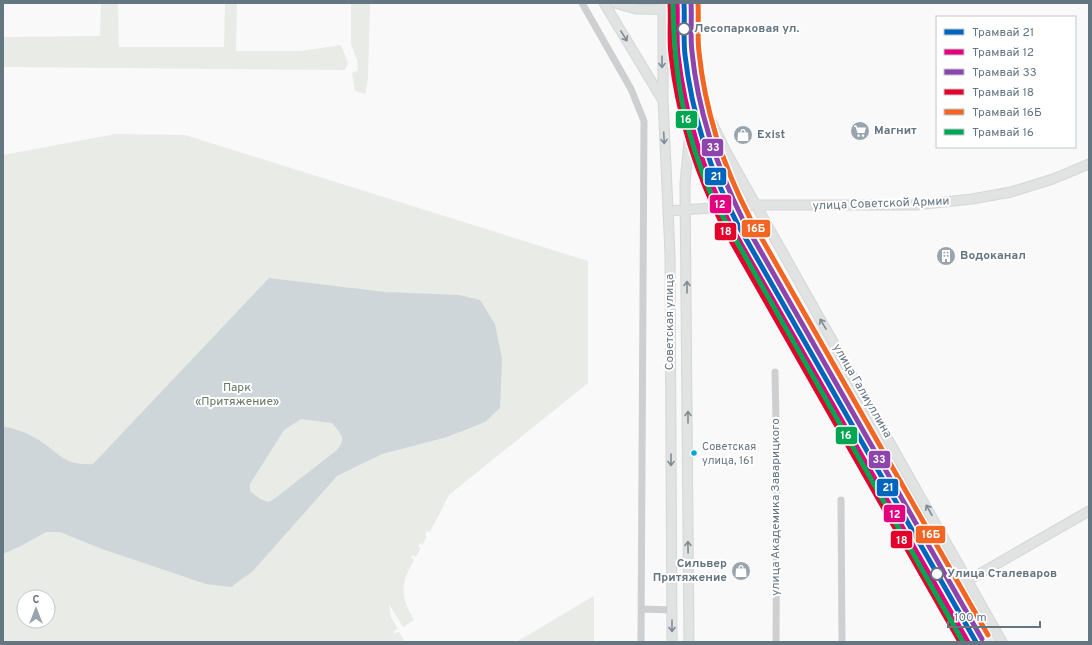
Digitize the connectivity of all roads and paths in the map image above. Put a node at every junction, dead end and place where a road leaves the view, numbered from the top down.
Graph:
1 (582, 3) edge
2 (604, 3) edge
3 (616, 3) edge
4 (639, 6) edge
5 (662, 6) edge
6 (692, 7) edge
7 (695, 80) junction
8 (662, 99) junction
9 (1089, 164) edge
10 (754, 205) junction
11 (719, 207) junction
12 (686, 210) junction
13 (668, 211) junction
14 (775, 372) dead end
15 (841, 500) dead end
16 (1089, 510) edge
17 (968, 581) junction
18 (941, 596) junction
19 (642, 609) junction
20 (672, 610) junction
21 (690, 610) junction
22 (641, 642) edge
23 (672, 642) edge
24 (689, 642) edge
25 (776, 642) edge
26 (842, 642) edge
27 (967, 642) edge
28 (1002, 642) edge

1 - 19 street
2 -> 8 main road
3 - 4 main road
4 - 5 main road
5 - 6 main road
5 -> 8 main road, Советская улица
6 - 7 main road, Советская улица
7 - 10 main road, Советская улица
7 - 12 main road, Советская улица
8 -> 13 main road, Советская улица
9 - 10 main road, улица Советской Армии
10 - 11 main road, улица Советской Армии
17 -> 10 main road, улица Галиуллина
11 - 12 main road, улица Советской Армии
11 - 18 main road
12 - 13 main road, улица Советской Армии
21 -> 12 main road, Советская улица
13 -> 20 main road, Советская улица
14 - 25 street, улица Академика Заварицкого
15 - 26 street
16 - 17 main road
17 - 18 main road
17 - 28 main road, улица Галиуллина
18 - 27 main road
19 - 20 street
19 - 22 street
20 - 21 main road
20 -> 23 main road, Советская улица
21 - 24 main road, Советская улица

